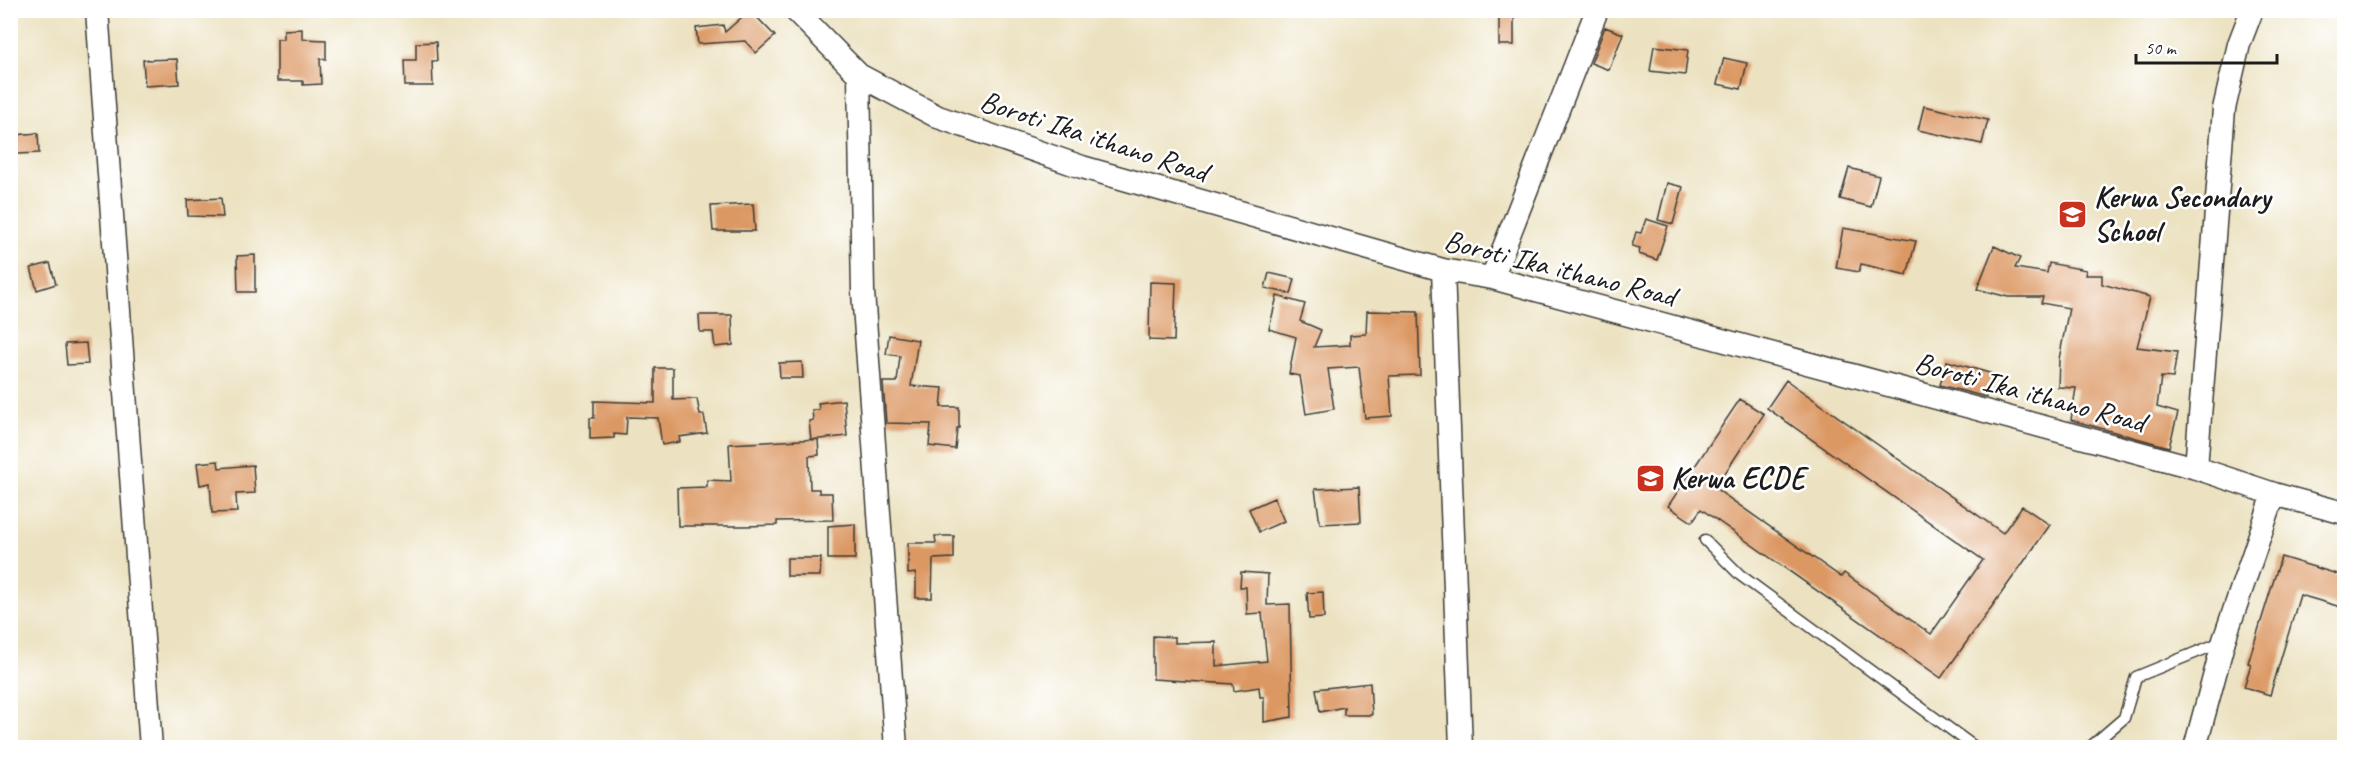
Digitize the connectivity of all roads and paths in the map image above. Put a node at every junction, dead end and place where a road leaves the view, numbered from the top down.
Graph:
1 (97, 10) edge
2 (795, 10) edge
3 (1597, 10) edge
4 (2252, 10) edge
5 (817, 20) edge
6 (859, 75) junction
7 (1443, 270) junction
8 (1492, 278) junction
9 (2196, 468) junction
10 (2274, 494) junction
11 (2344, 513) edge
12 (1705, 540) dead end
13 (2224, 640) junction
14 (151, 747) edge
15 (896, 747) edge
16 (1461, 747) edge
17 (1976, 747) edge
18 (2089, 747) edge
19 (2195, 747) edge

1 - 14 street
2 - 5 street, Boroti Ika ithano Road
3 - 8 street
4 - 9 street
5 - 6 street, Boroti Ika ithano Road
6 - 7 street, Boroti Ika ithano Road
6 - 15 street
7 - 8 street, Boroti Ika ithano Road
7 - 16 street
8 - 9 street, Boroti Ika ithano Road
9 - 10 street, Boroti Ika ithano Road
10 - 11 street, Boroti Ika ithano Road
10 - 13 street
12 - 17 lane
13 - 18 lane
13 - 19 street

